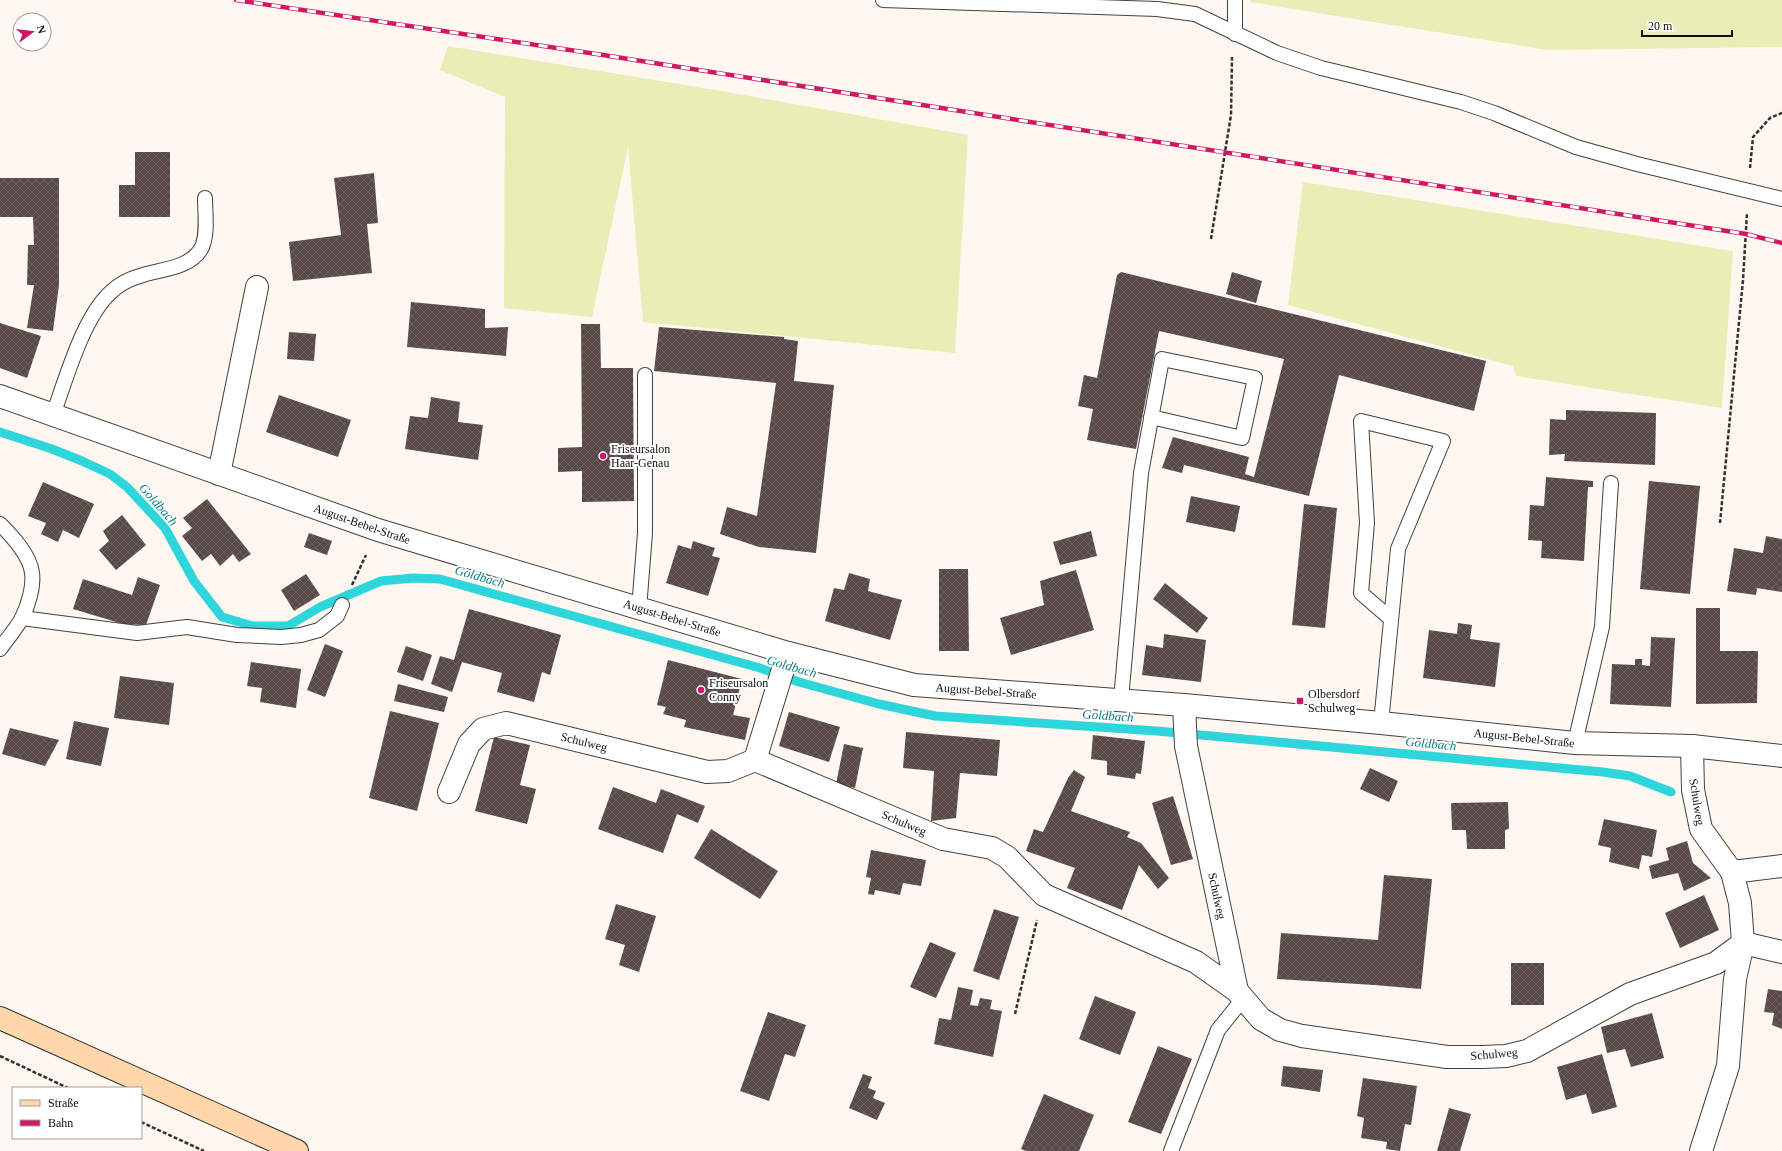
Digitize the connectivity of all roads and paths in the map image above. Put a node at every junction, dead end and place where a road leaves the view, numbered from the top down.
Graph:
1 (883, 0) edge
2 (1235, 0) edge
3 (1235, 34) junction
4 (1782, 113) edge
5 (1748, 191) junction
6 (205, 198) dead end
7 (1782, 199) edge
8 (1211, 239) dead end
9 (257, 288) dead end
10 (644, 375) dead end
11 (0, 396) edge
12 (53, 415) junction
13 (1151, 417) junction
14 (219, 474) junction
15 (1611, 483) dead end
16 (1720, 523) dead end
17 (0, 524) edge
18 (378, 530) junction
19 (353, 584) dead end
20 (342, 605) dead end
21 (639, 609) junction
22 (22, 618) junction
23 (1391, 619) junction
24 (0, 649) edge
25 (788, 653) junction
26 (1121, 700) junction
27 (1184, 705) junction
28 (1381, 723) junction
29 (1575, 743) junction
30 (1692, 746) junction
31 (1782, 756) edge
32 (755, 760) junction
33 (449, 792) dead end
34 (1782, 866) edge
35 (1732, 872) junction
36 (1044, 895) junction
37 (1743, 943) junction
38 (1782, 952) edge
39 (1240, 995) junction
40 (1015, 1014) dead end
41 (0, 1018) edge
42 (0, 1056) edge
43 (66, 1087) edge
44 (142, 1122) edge
45 (204, 1151) edge
46 (297, 1151) edge
47 (1171, 1151) edge
48 (1702, 1151) edge

1 - 3 lane
2 - 3 lane
3 - 5 lane
3 - 8 path
4 - 5 path
5 - 7 lane
5 - 16 path
6 - 12 lane
9 - 14 street
10 - 21 lane
11 - 12 street, August-Bebel-Straße
12 - 14 street, August-Bebel-Straße
13 - 13 lane
13 - 26 lane
14 - 18 street, August-Bebel-Straße
15 - 29 lane
17 - 22 lane
18 - 19 path
18 - 21 street, August-Bebel-Straße
20 - 22 lane
21 - 25 street, August-Bebel-Straße
22 - 24 lane
23 - 23 lane
23 - 28 lane
25 - 26 street, August-Bebel-Straße
25 - 32 street
26 - 27 street, August-Bebel-Straße
27 - 28 street, August-Bebel-Straße
27 - 39 street, Schulweg
28 - 29 street, August-Bebel-Straße
29 - 30 street, August-Bebel-Straße
30 - 31 street, August-Bebel-Straße
30 - 35 street, Schulweg
32 - 33 street, Schulweg
32 - 36 street, Schulweg
34 - 35 street
35 - 37 street, Schulweg
36 - 39 street, Schulweg
36 - 40 path
37 - 38 street
37 - 39 street, Schulweg
37 - 48 street, Schulweg
39 - 47 lane
41 - 46 main road
42 - 43 path
44 - 45 path

